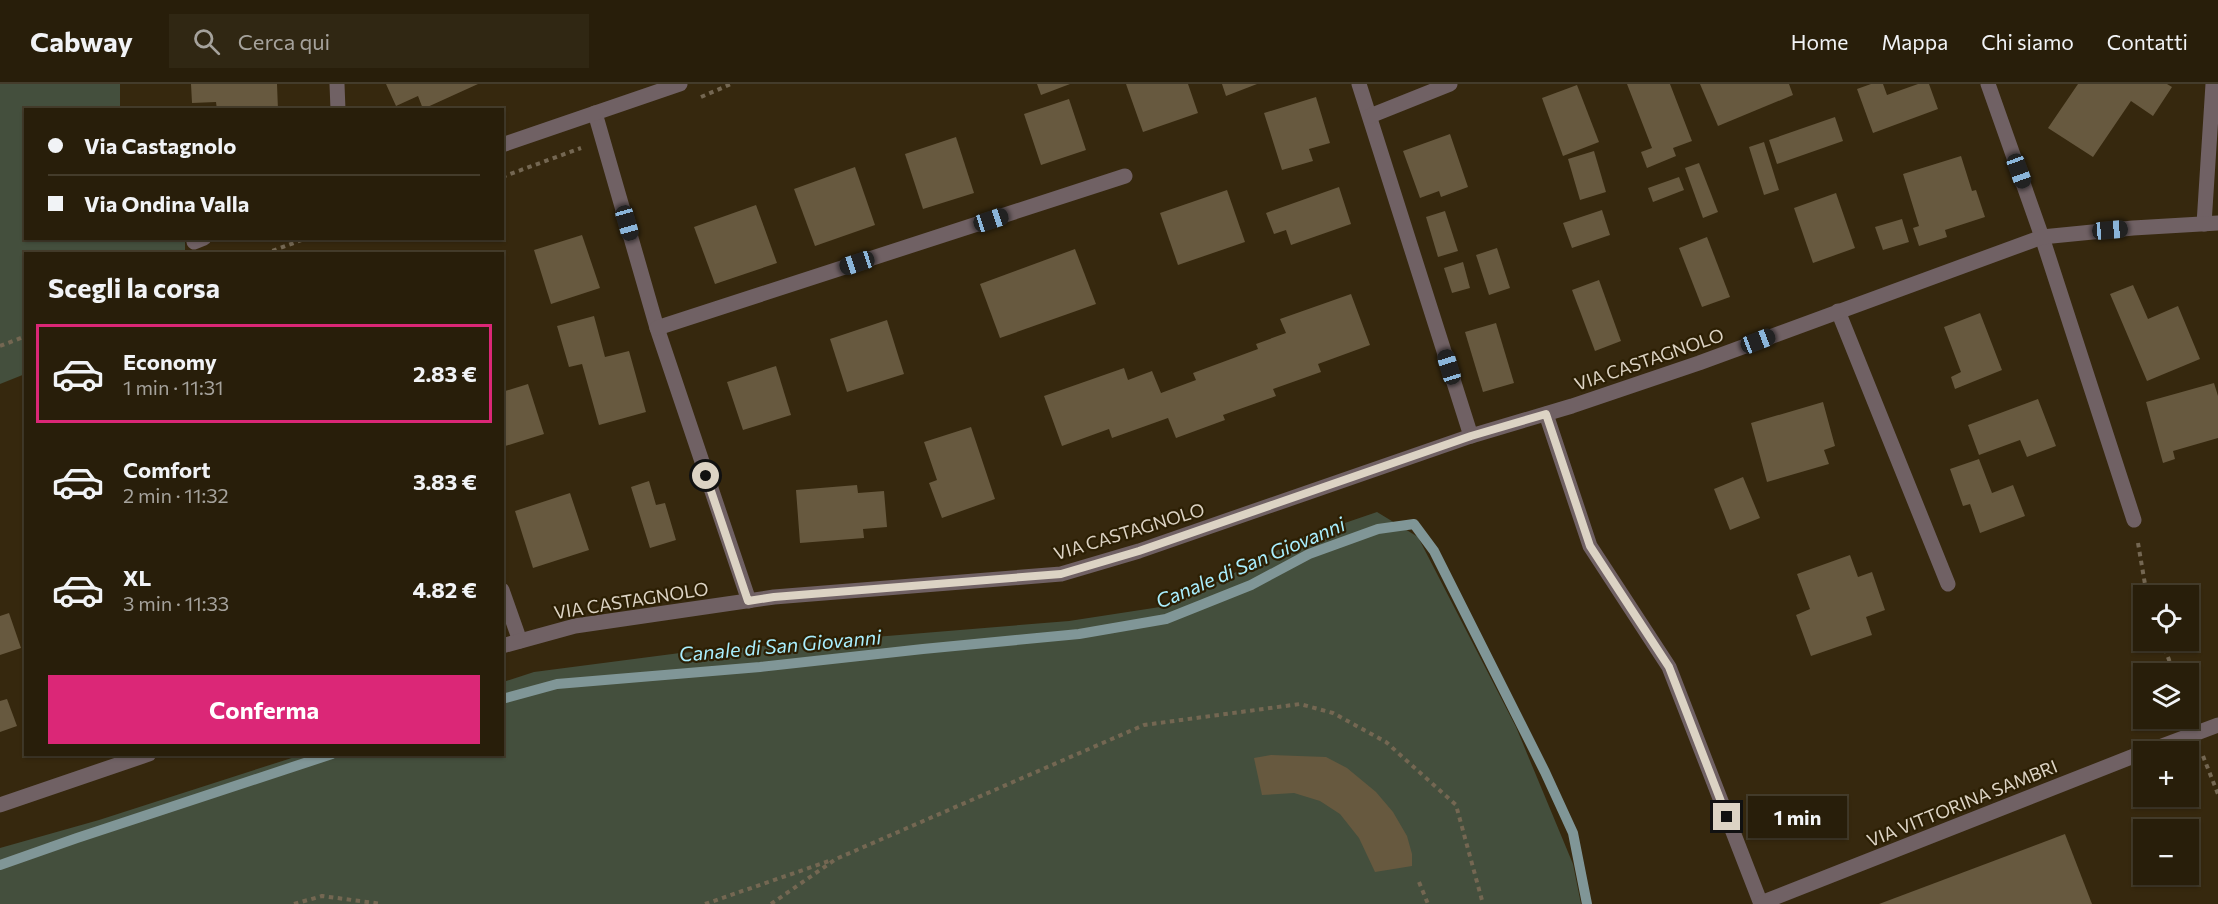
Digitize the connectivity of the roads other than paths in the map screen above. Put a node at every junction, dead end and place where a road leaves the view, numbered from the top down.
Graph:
1 (337, 84) edge
2 (680, 84) edge
3 (1359, 84) edge
4 (1450, 84) edge
5 (1988, 84) edge
6 (2212, 84) edge
7 (338, 108) edge
8 (595, 113) junction
9 (1370, 116) junction
10 (504, 144) edge
11 (1125, 176) dead end
12 (2211, 224) edge
13 (2042, 237) junction
14 (1838, 311) junction
15 (657, 328) junction
16 (1546, 414) junction
17 (1471, 436) junction
18 (2134, 520) road end
19 (1948, 584) dead end
20 (504, 596) edge
21 (748, 601) junction
22 (520, 641) junction
23 (504, 645) edge
24 (2218, 725) edge
25 (2176, 741) edge
26 (143, 756) edge
27 (2133, 757) edge
28 (0, 805) edge
29 (1761, 903) edge

1 - 7 street
2 - 8 street
3 - 9 street
4 - 9 street
5 - 13 street
6 - 12 street
8 - 10 street
8 - 15 street
9 - 17 street
11 - 15 street
12 - 13 street, VIA CASTAGNOLO
13 - 14 street, VIA CASTAGNOLO
13 - 18 street
14 - 16 street, VIA CASTAGNOLO
14 - 19 street
15 - 21 street
16 - 17 street, VIA CASTAGNOLO
16 - 29 street
17 - 21 street, VIA CASTAGNOLO
20 - 22 street
21 - 22 street, VIA CASTAGNOLO
22 - 23 street, VIA CASTAGNOLO
24 - 25 street, VIA VITTORINA SAMBRI
26 - 28 street
27 - 29 street, VIA VITTORINA SAMBRI

